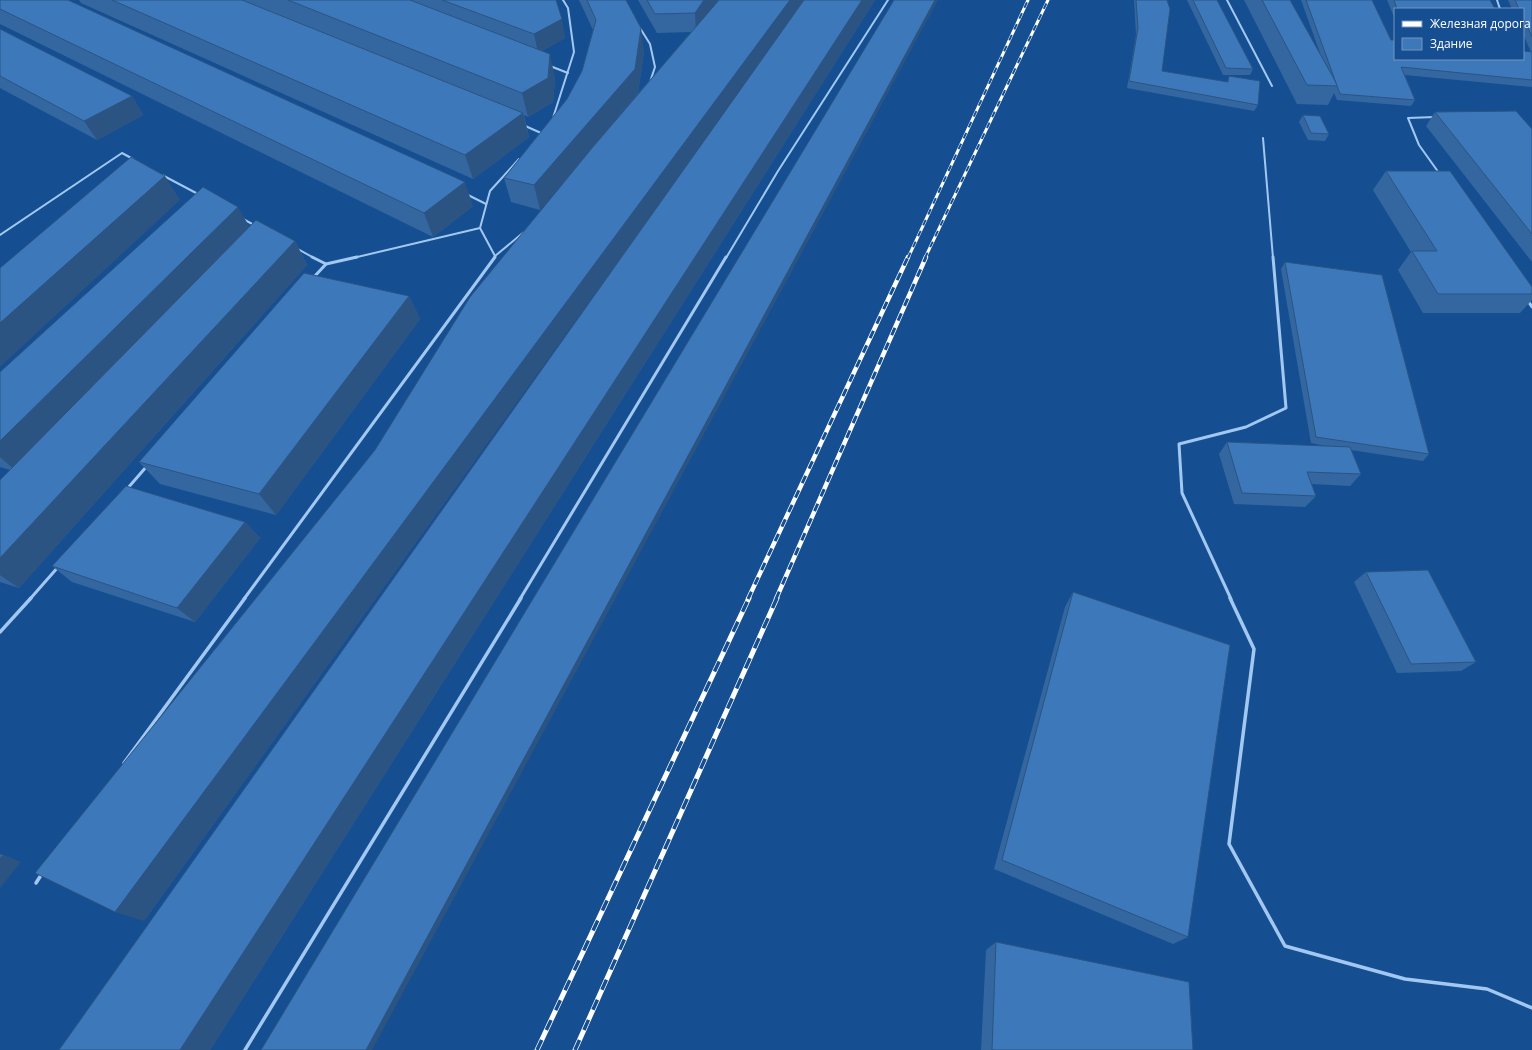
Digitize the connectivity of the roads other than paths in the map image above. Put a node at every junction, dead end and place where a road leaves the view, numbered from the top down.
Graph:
1 (563, 0) edge
2 (888, 0) edge
3 (1227, 0) edge
4 (640, 27) edge
5 (546, 64) edge
6 (568, 73) junction
7 (649, 86) edge
8 (1272, 86) dead end
9 (1439, 117) edge
10 (550, 122) edge
11 (519, 124) edge
12 (545, 127) edge
13 (541, 133) junction
14 (1263, 138) dead end
15 (536, 139) edge
16 (521, 157) edge
17 (135, 160) edge
18 (156, 171) edge
19 (1441, 177) edge
20 (465, 194) dead end
21 (203, 197) edge
22 (486, 204) junction
23 (243, 219) dead end
24 (480, 228) junction
25 (262, 229) edge
26 (525, 231) edge
27 (0, 235) edge
28 (294, 247) dead end
29 (495, 256) junction
30 (326, 264) junction
31 (310, 282) edge
32 (1528, 300) edge
33 (1532, 307) edge
34 (152, 460) edge
35 (126, 490) edge
36 (63, 561) edge
37 (0, 632) edge
38 (120, 768) edge
39 (45, 870) edge
40 (36, 883) dead end
41 (1532, 1008) edge
42 (245, 1050) edge

1 - 6 lane
2 - 42 lane
3 - 8 lane
4 - 7 lane
5 - 6 lane
6 - 10 lane
9 - 19 lane
11 - 13 lane
12 - 13 lane
13 - 15 lane
14 - 41 lane
16 - 22 lane
17 - 27 lane
18 - 21 lane
20 - 22 lane
22 - 24 lane
23 - 25 lane
24 - 29 lane
24 - 30 lane
26 - 29 lane
28 - 30 lane
29 - 38 lane
30 - 31 lane
32 - 33 lane
34 - 35 lane
36 - 37 lane
39 - 40 lane

